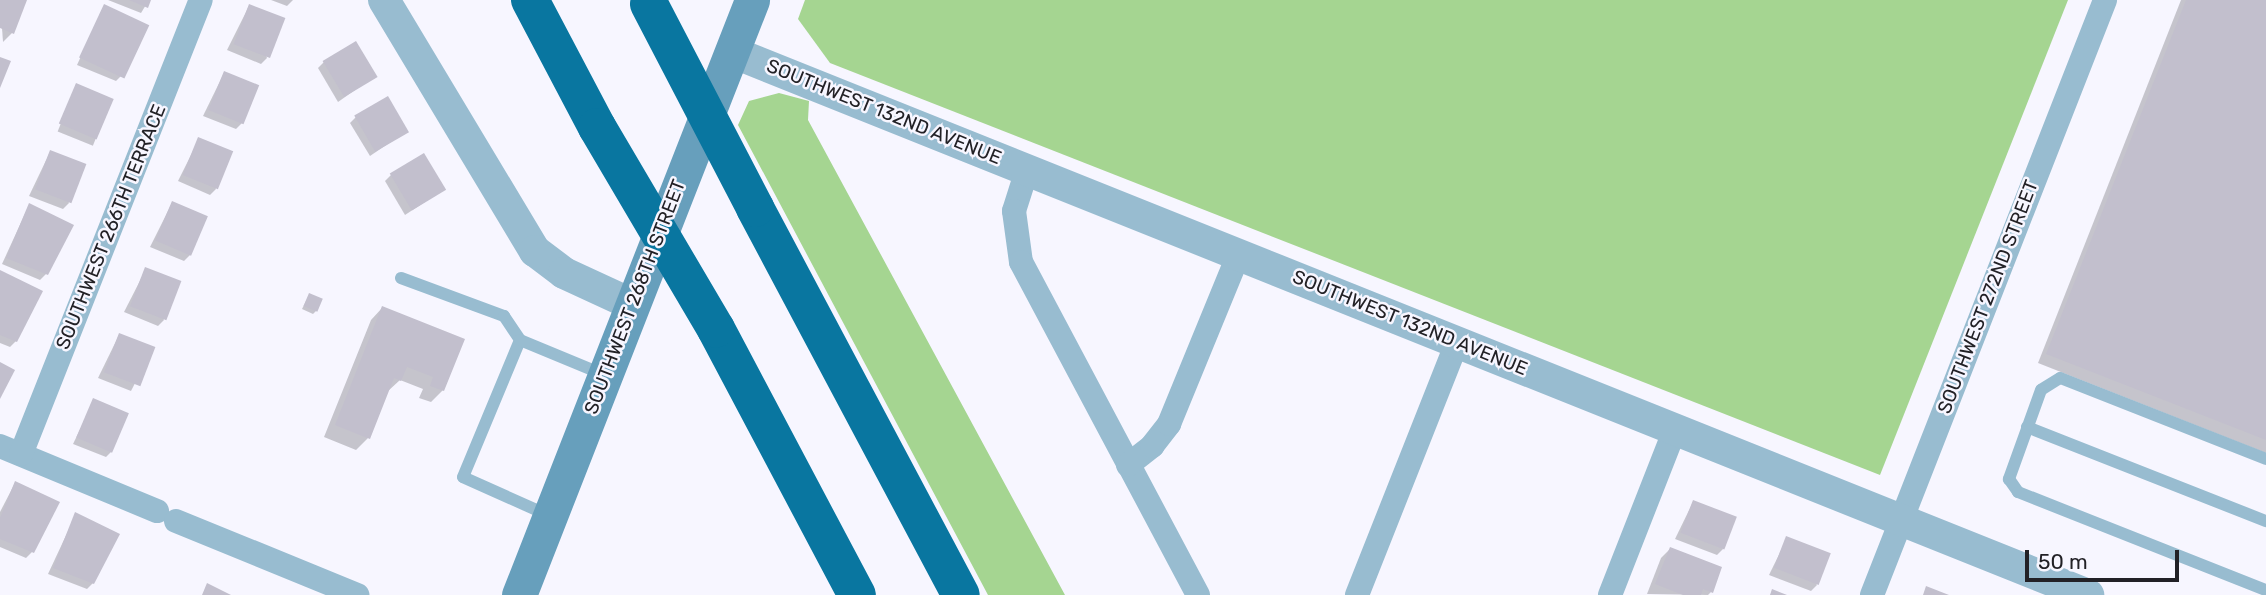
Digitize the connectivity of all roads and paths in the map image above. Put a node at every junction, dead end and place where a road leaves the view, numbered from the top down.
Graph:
1 (201, 0) edge
2 (384, 0) edge
3 (530, 0) edge
4 (752, 0) edge
5 (2105, 0) edge
6 (648, 2) edge
7 (732, 52) junction
8 (1027, 170) junction
9 (1238, 256) junction
10 (401, 278) dead end
11 (632, 304) junction
12 (520, 340) junction
13 (1457, 342) junction
14 (604, 375) junction
15 (2026, 427) junction
16 (1675, 429) junction
17 (10, 450) edge
18 (2266, 459) edge
19 (1128, 465) junction
20 (550, 516) junction
21 (2266, 521) edge
22 (1901, 522) junction
23 (2266, 590) edge
24 (357, 595) edge
25 (519, 595) edge
26 (857, 595) edge
27 (961, 595) edge
28 (1198, 595) edge
29 (1357, 595) edge
30 (1610, 595) edge
31 (1872, 595) edge
32 (2088, 595) edge

1 - 17 street, SOUTHWEST 266TH TERRACE
2 - 11 street
3 - 26 highway, bridge
4 - 7 main road, SOUTHWEST 268TH STREET
5 - 22 street, SOUTHWEST 272ND STREET
6 - 27 highway, bridge
7 - 8 street, SOUTHWEST 132ND AVENUE
7 - 11 main road, SOUTHWEST 268TH STREET
8 - 9 street, SOUTHWEST 132ND AVENUE
8 - 19 street
9 - 13 street, SOUTHWEST 132ND AVENUE
9 - 19 street
10 - 12 lane
11 - 14 main road, SOUTHWEST 268TH STREET
12 - 14 lane
12 - 20 lane
13 - 16 street, SOUTHWEST 132ND AVENUE
13 - 29 street
14 - 20 main road, SOUTHWEST 268TH STREET
15 - 18 lane
15 - 21 lane
15 - 23 lane
16 - 22 street, SOUTHWEST 132ND AVENUE
16 - 30 street
17 - 24 street
19 - 28 street
20 - 25 main road, SOUTHWEST 268TH STREET
22 - 31 street, SOUTHWEST 272ND STREET
22 - 32 street, SOUTHWEST 132ND AVENUE

